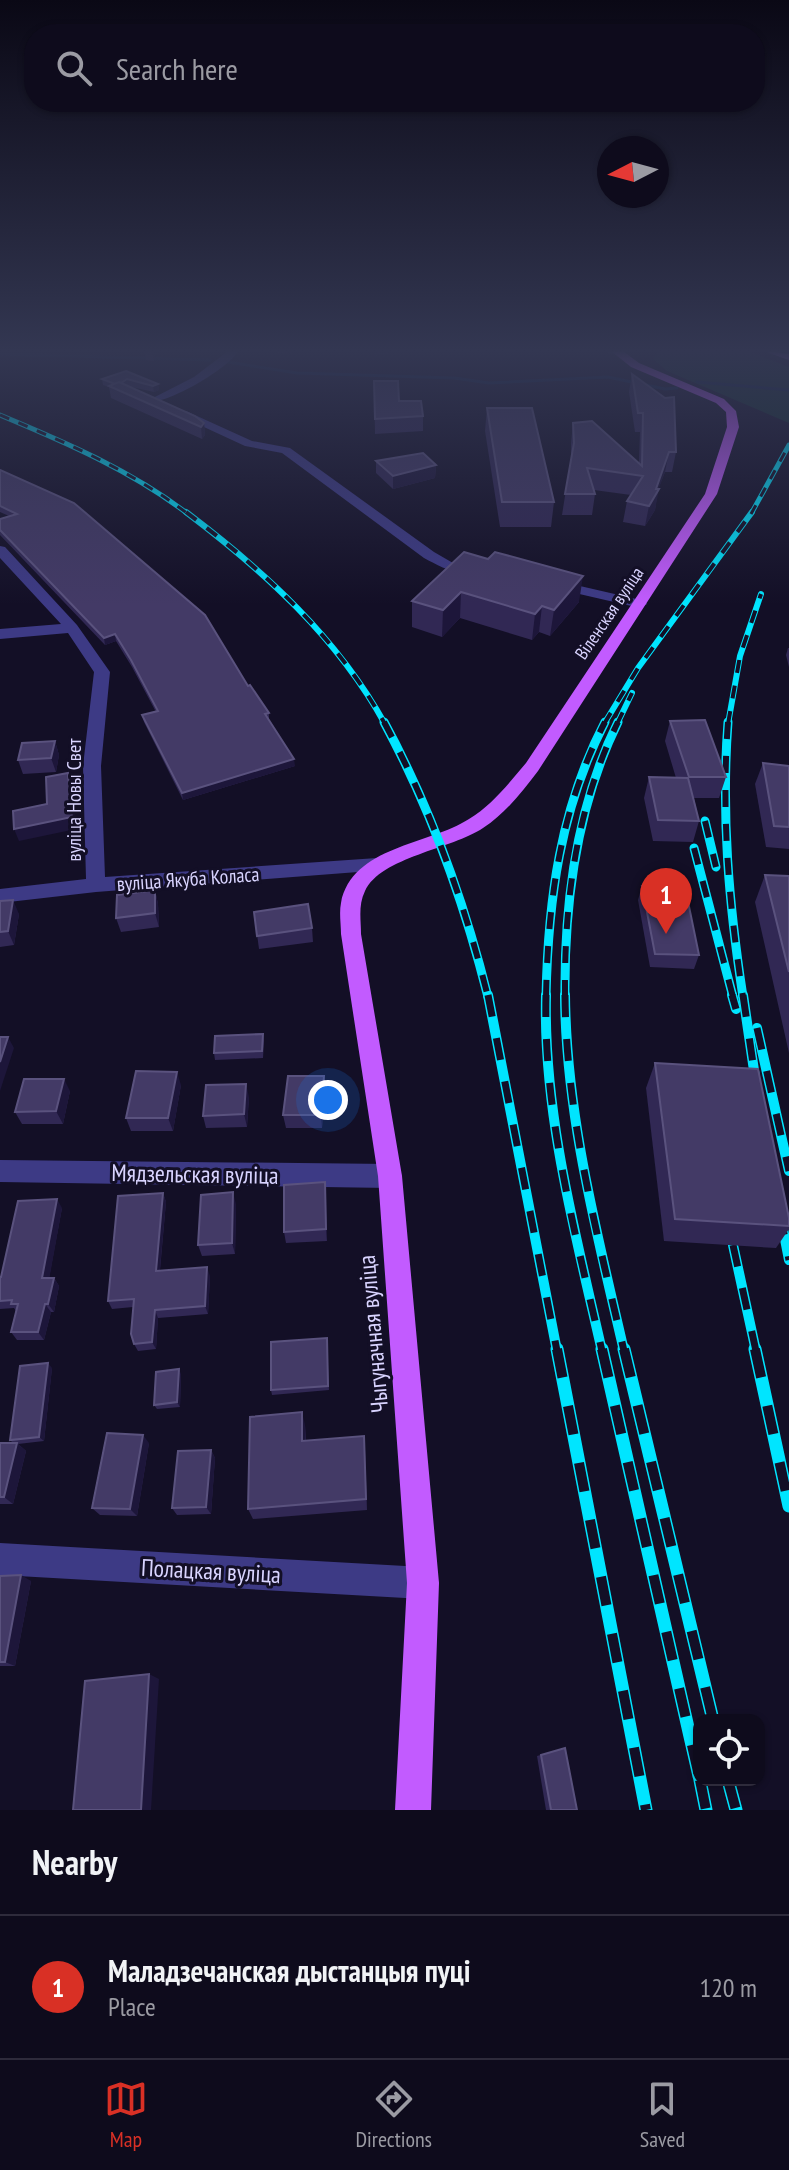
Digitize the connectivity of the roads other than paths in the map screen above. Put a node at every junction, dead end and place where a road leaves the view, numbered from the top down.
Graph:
1 (231, 435) edge
2 (730, 435) edge
3 (0, 550) edge
4 (482, 567) edge
5 (541, 581) edge
6 (640, 604) junction
7 (72, 628) junction
8 (0, 634) edge
9 (377, 865) junction
10 (96, 885) junction
11 (0, 896) edge
12 (0, 1171) edge
13 (390, 1176) junction
14 (0, 1559) edge
15 (423, 1583) junction
16 (413, 1810) edge

1 - 4 street
2 - 6 main road, Віленская вуліца
3 - 7 street, вуліца Новы Свет
5 - 6 street
6 - 9 main road, Віленская вуліца
7 - 8 street
7 - 10 street, вуліца Новы Свет
9 - 10 street, вуліца Якуба Коласа
9 - 13 main road, Чыгуначная вуліца
10 - 11 street, вуліца Якуба Коласа
12 - 13 street, Мядзельская вуліца
13 - 15 main road, Чыгуначная вуліца
14 - 15 street, Полацкая вуліца
15 - 16 main road, Чыгуначная вуліца

